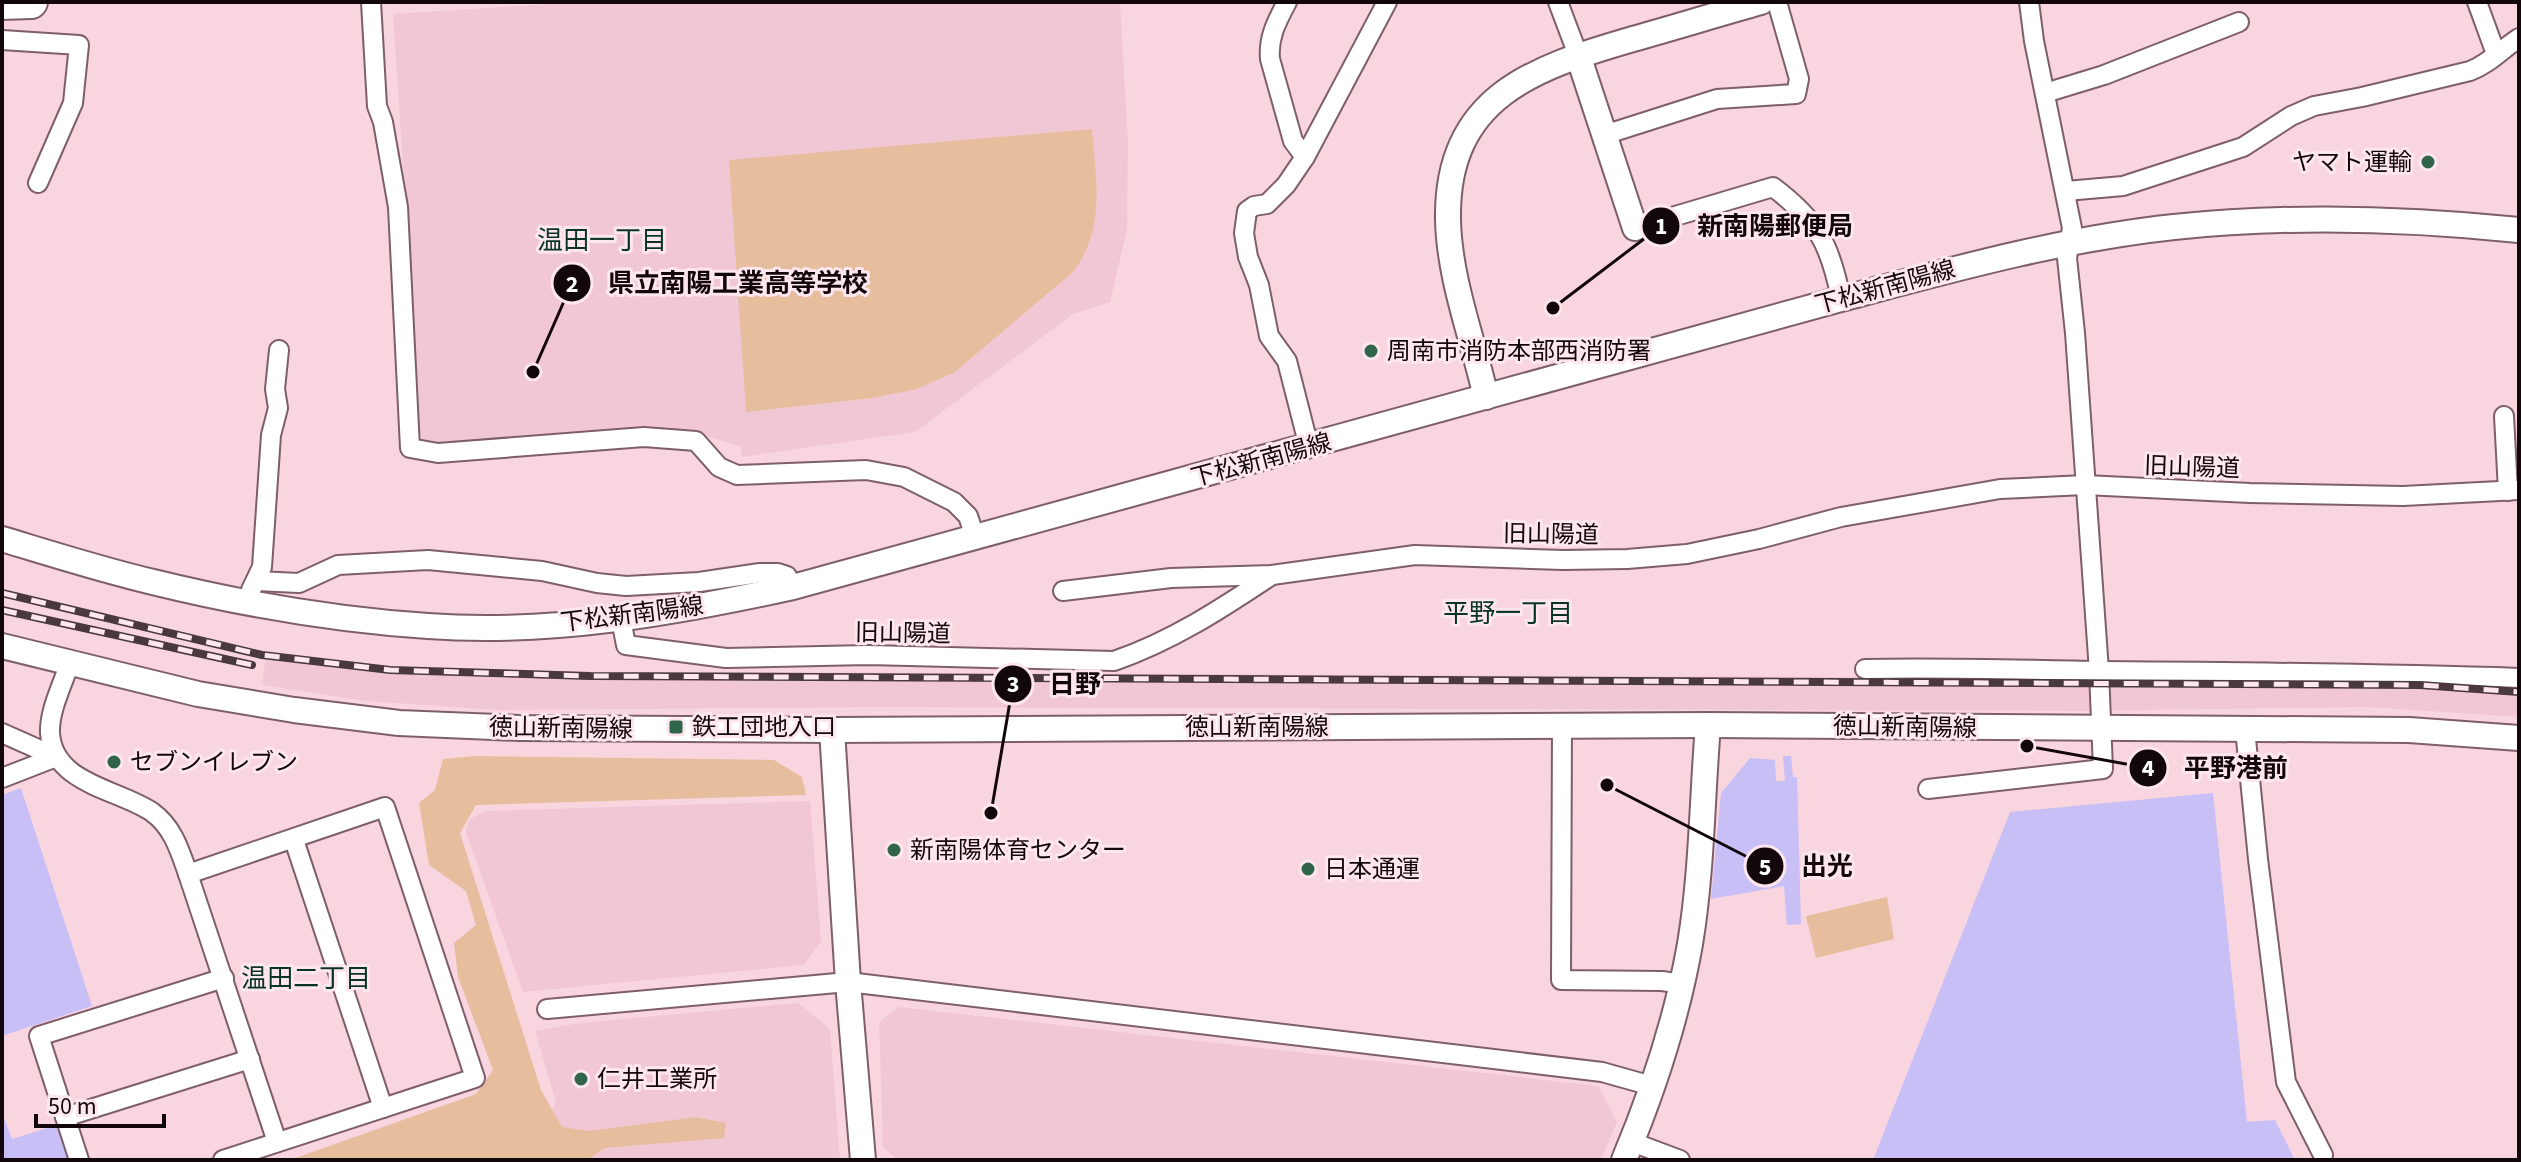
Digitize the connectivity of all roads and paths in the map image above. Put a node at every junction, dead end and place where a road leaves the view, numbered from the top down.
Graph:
1 (31, 2) edge
2 (371, 2) edge
3 (1287, 2) edge
4 (1387, 2) edge
5 (1558, 2) edge
6 (1761, 2) edge
7 (1777, 2) edge
8 (2029, 2) edge
9 (2477, 2) edge
10 (2, 3) edge
11 (2239, 22) dead end
12 (2519, 38) edge
13 (2, 40) edge
14 (2496, 54) junction
15 (1578, 55) junction
16 (2045, 93) junction
17 (1604, 135) junction
18 (1305, 157) junction
19 (38, 183) dead end
20 (2066, 191) junction
21 (1635, 228) joint
22 (2519, 230) edge
23 (2069, 243) junction
24 (1841, 299) junction
25 (279, 350) dead end
26 (1486, 397) junction
27 (2504, 416) dead end
28 (1309, 447) junction
29 (2085, 485) junction
30 (2514, 491) edge
31 (975, 537) junction
32 (2, 539) edge
33 (1272, 575) junction
34 (257, 581) junction
35 (793, 587) junction
36 (1063, 591) dead end
37 (242, 602) junction
38 (621, 619) junction
39 (2, 646) edge
40 (70, 662) junction
41 (1865, 669) dead end
42 (2099, 671) junction
43 (2519, 678) edge
44 (1708, 725) junction
45 (1562, 727) junction
46 (2100, 729) junction
47 (2245, 729) junction
48 (832, 730) junction
49 (2, 733) edge
50 (2519, 738) edge
51 (56, 757) junction
52 (2, 778) edge
53 (1928, 789) dead end
54 (294, 840) junction
55 (188, 874) junction
56 (224, 978) junction
57 (848, 982) junction
58 (1682, 984) junction
59 (547, 1009) dead end
60 (250, 1059) junction
61 (1652, 1086) junction
62 (383, 1108) junction
63 (65, 1117) junction
64 (277, 1142) junction
65 (1628, 1151) edge
66 (2323, 1155) dead end
67 (79, 1160) edge
68 (223, 1160) edge
69 (863, 1160) edge
70 (1680, 1160) edge

1 - 10 highway
2 - 31 street
3 - 18 street
4 - 18 street
5 - 15 street
6 - 15 main road
7 - 17 street
8 - 16 street
9 - 14 street
11 - 16 street
12 - 14 street
13 - 19 street
14 - 20 street
15 - 17 main road
15 - 26 main road
16 - 20 street
17 - 21 main road
18 - 28 street
20 - 23 street
21 - 24 street
22 - 23 main road, 下松新南陽線
23 - 24 main road, 下松新南陽線
23 - 29 street
24 - 26 main road, 下松新南陽線
25 - 34 street
26 - 28 main road, 下松新南陽線
27 - 30 street
28 - 31 main road, 下松新南陽線
29 - 30 street, 旧山陽道
29 - 33 street, 旧山陽道
29 - 42 street
31 - 35 main road, 下松新南陽線
32 - 37 main road, 下松新南陽線
33 - 36 street
33 - 38 street, 旧山陽道
34 - 35 street
34 - 37 street
35 - 38 main road, 下松新南陽線
37 - 38 main road, 下松新南陽線
39 - 40 main road, 徳山新南陽線
40 - 48 main road, 徳山新南陽線
40 - 51 street
41 - 42 street
42 - 43 street
42 - 46 street
44 - 45 main road, 徳山新南陽線
44 - 46 main road, 徳山新南陽線
44 - 58 main road
45 - 48 main road, 徳山新南陽線
45 - 58 street
46 - 47 main road, 徳山新南陽線
46 - 53 street
47 - 50 main road, 徳山新南陽線
47 - 66 street
48 - 57 main road
49 - 51 street
51 - 52 street
51 - 55 street
54 - 55 street
54 - 62 street
54 - 62 street
55 - 56 street
56 - 60 street
56 - 63 street
57 - 59 street
57 - 61 street
57 - 69 main road
58 - 61 main road
60 - 63 street
60 - 64 street
61 - 65 main road
62 - 64 street
63 - 67 street
64 - 68 street
65 - 70 street

